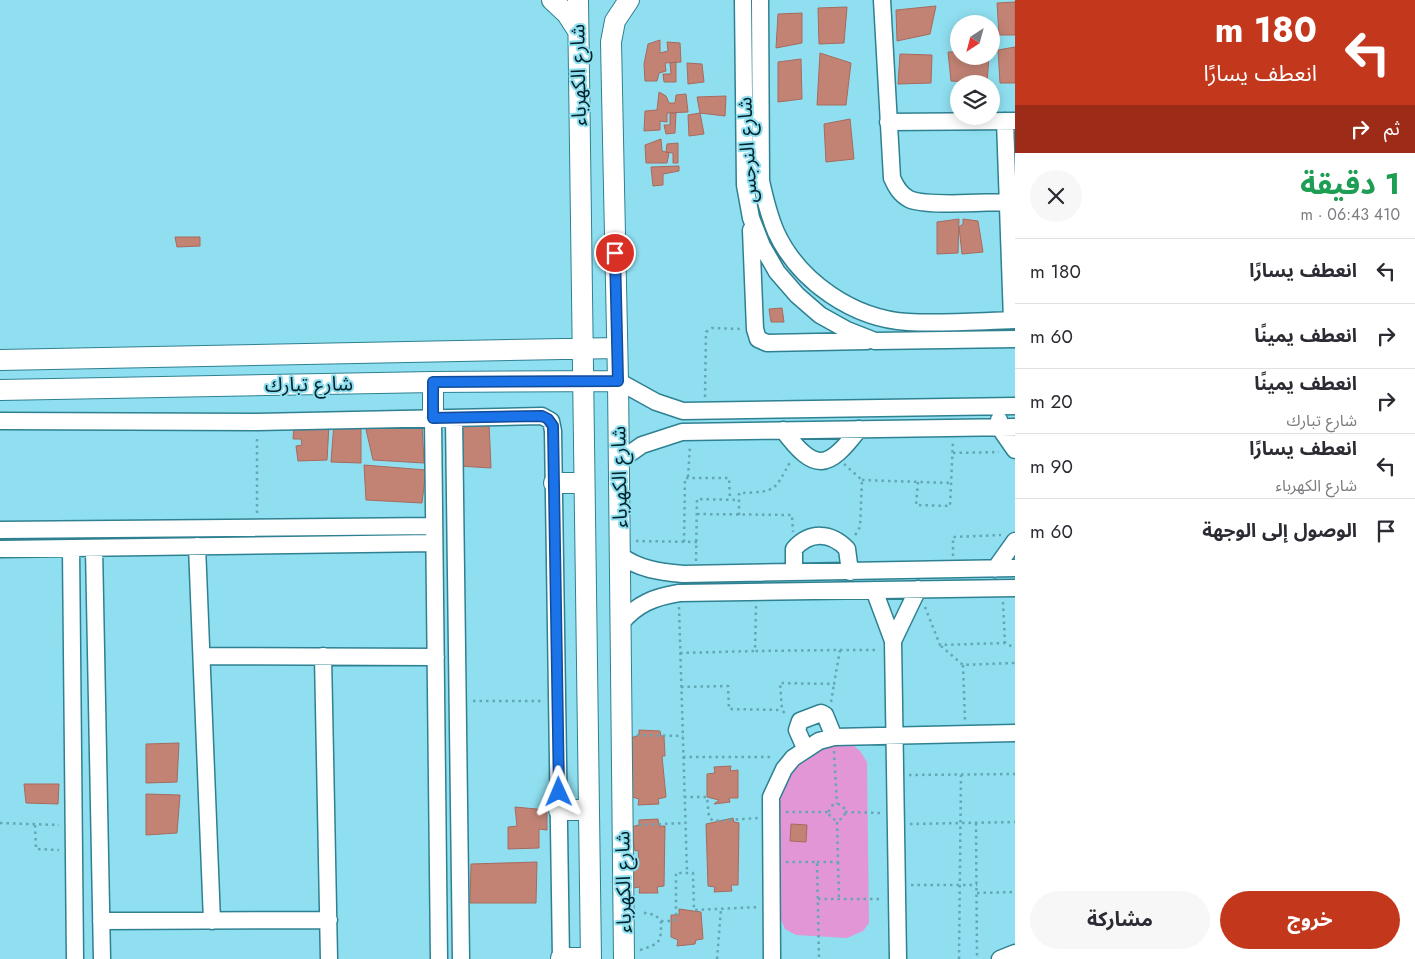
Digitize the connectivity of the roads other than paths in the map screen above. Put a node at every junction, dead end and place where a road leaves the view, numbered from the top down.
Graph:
1 (552, 0) edge
2 (578, 0) edge
3 (629, 0) edge
4 (743, 0) edge
5 (760, 0) edge
6 (882, 0) edge
7 (578, 32) junction
8 (1010, 121) edge
9 (888, 122) junction
10 (1008, 202) junction
11 (751, 218) junction
12 (1014, 320) edge
13 (1015, 339) edge
14 (875, 341) junction
15 (582, 348) junction
16 (618, 348) junction
17 (76, 358) junction
18 (0, 360) edge
19 (583, 380) junction
20 (618, 381) junction
21 (433, 382) junction
22 (79, 389) junction
23 (0, 390) edge
24 (998, 406) junction
25 (1015, 406) edge
26 (433, 418) junction
27 (454, 418) junction
28 (0, 421) edge
29 (1007, 427) edge
30 (859, 429) junction
31 (783, 430) junction
32 (1011, 451) edge
33 (619, 461) junction
34 (554, 483) junction
35 (584, 483) junction
36 (434, 526) junction
37 (140, 529) junction
38 (0, 530) edge
39 (1011, 538) edge
40 (434, 543) junction
41 (198, 546) junction
42 (140, 547) junction
43 (71, 548) junction
44 (94, 548) junction
45 (0, 549) edge
46 (620, 555) junction
47 (1015, 568) edge
48 (996, 569) junction
49 (794, 572) junction
50 (850, 572) junction
51 (1009, 588) edge
52 (918, 589) junction
53 (874, 590) junction
54 (620, 623) junction
55 (893, 646) junction
56 (202, 656) junction
57 (323, 656) junction
58 (436, 657) junction
59 (1015, 733) edge
60 (894, 736) junction
61 (834, 737) junction
62 (799, 753) junction
63 (559, 810) junction
64 (588, 810) junction
65 (437, 820) junction
66 (459, 820) junction
67 (329, 920) junction
68 (101, 921) junction
69 (212, 921) junction
70 (1015, 953) edge
71 (624, 957) edge
72 (590, 958) edge
73 (75, 959) edge
74 (102, 959) edge
75 (329, 959) edge
76 (439, 959) edge
77 (461, 959) edge
78 (561, 959) edge
79 (772, 959) edge
80 (898, 959) edge
81 (1000, 959) edge

1 - 7 street
2 - 7 street, شارع الكهرباء
3 - 16 street, شارع الكهرباء
4 - 11 street, شارع النرجس
5 - 12 street, شارع النرجس
6 - 9 street
7 - 15 street, شارع الكهرباء
8 - 9 street
8 - 10 street
9 - 10 street
10 - 12 street
11 - 14 street, شارع النرجس
11 - 14 street
13 - 14 street, شارع النرجس
15 - 16 street, شارع تبارك
15 - 17 street, شارع تبارك
15 - 19 street, شارع الكهرباء
16 - 20 street, شارع الكهرباء
17 - 18 street, شارع تبارك
17 - 22 street
19 - 20 street, شارع تبارك
19 - 21 street, شارع تبارك
19 - 35 street, شارع الكهرباء
20 - 24 street
20 - 33 street, شارع الكهرباء
21 - 22 street, شارع تبارك
21 - 26 street
22 - 23 street, شارع تبارك
24 - 25 street
24 - 29 street
26 - 27 street
26 - 28 street
26 - 36 street
27 - 34 street
27 - 66 street
29 - 30 street
29 - 32 street
30 - 31 street
30 - 31 street
31 - 33 street
33 - 46 street, شارع الكهرباء
34 - 35 street
34 - 63 street
35 - 64 street, شارع الكهرباء
36 - 37 street
36 - 40 street
37 - 38 street
37 - 42 street
39 - 48 street
40 - 41 street
40 - 58 street
41 - 42 street
41 - 56 street
42 - 44 street
43 - 44 street
43 - 45 street
43 - 73 street
44 - 68 street
46 - 49 street
46 - 54 street, شارع الكهرباء
47 - 48 street
48 - 50 street
49 - 50 street
49 - 50 street
51 - 52 street
52 - 53 street
52 - 55 street
53 - 54 street
53 - 55 street
54 - 71 street, شارع الكهرباء
55 - 60 street
56 - 57 street
56 - 69 street
57 - 58 street
57 - 67 street
58 - 65 street
59 - 60 street
60 - 61 street
60 - 80 street
61 - 62 street
61 - 62 street
62 - 79 street
63 - 64 street
63 - 78 street
64 - 72 street, شارع الكهرباء
65 - 66 street
65 - 76 street
66 - 77 street
67 - 69 street
67 - 75 street
68 - 69 street
68 - 74 street
70 - 81 street
72 - 78 street

